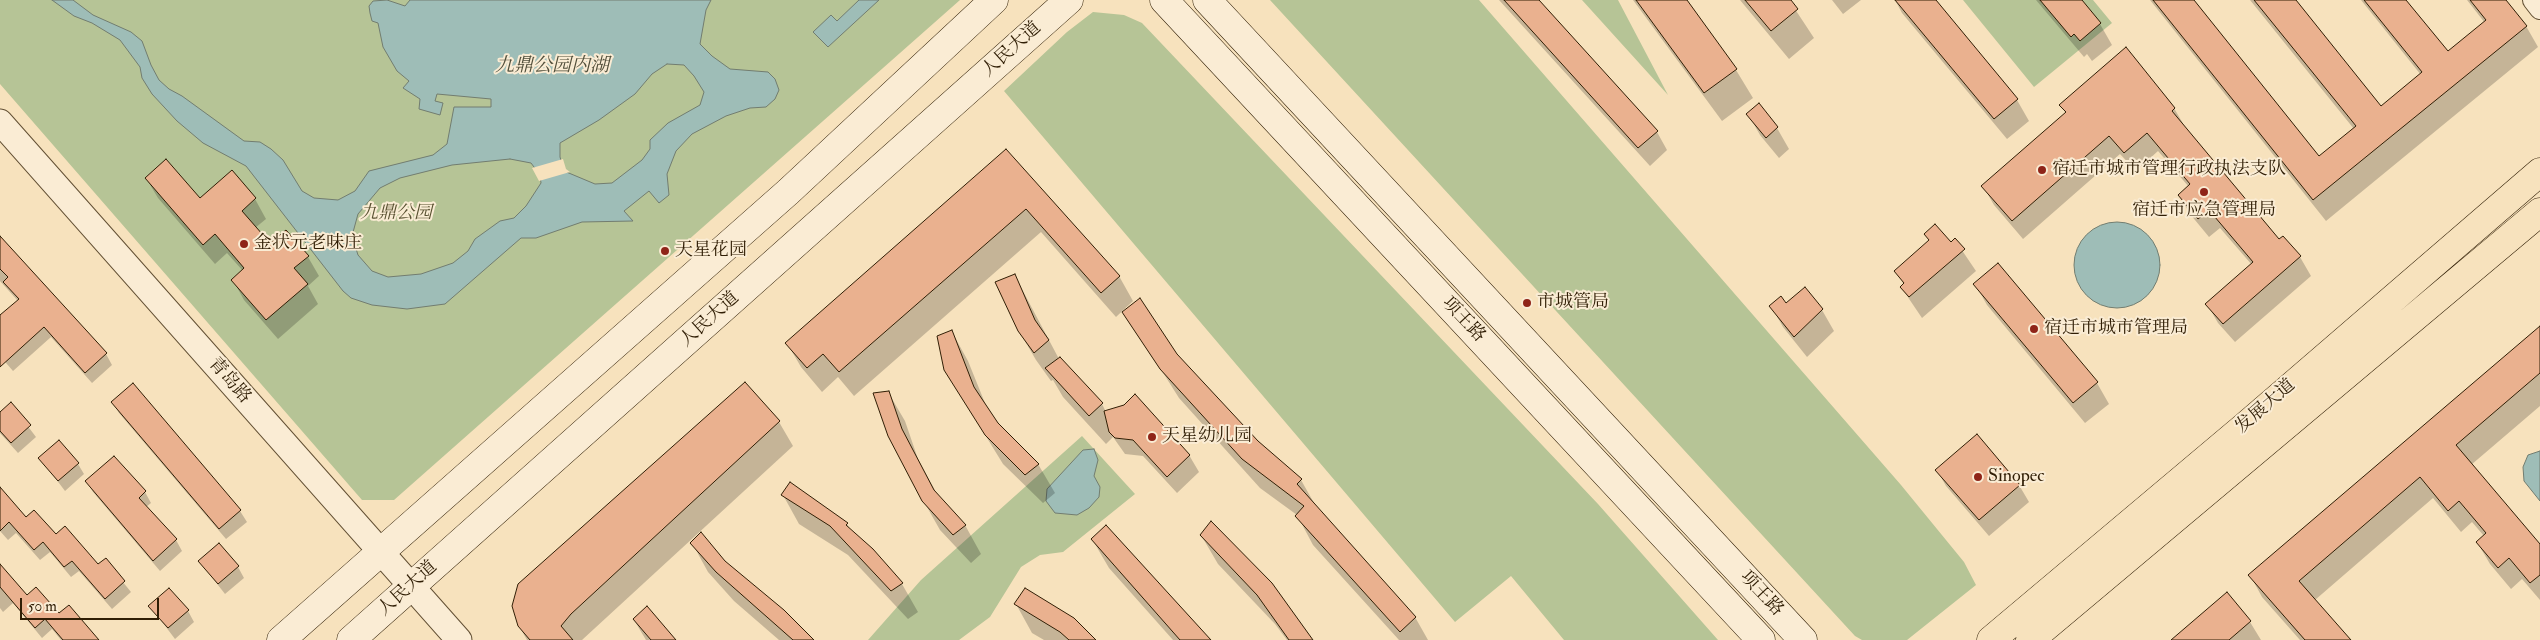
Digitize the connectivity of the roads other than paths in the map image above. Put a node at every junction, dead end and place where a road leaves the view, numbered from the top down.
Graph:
1 (994, 0) edge
2 (1069, 0) edge
3 (1164, 0) edge
4 (1207, 0) edge
5 (2533, 0) edge
6 (2540, 9) edge
7 (0, 122) edge
8 (2540, 172) edge
9 (2540, 212) edge
10 (381, 551) junction
11 (412, 586) junction
12 (282, 640) edge
13 (351, 640) edge
14 (459, 640) edge
15 (1761, 640) edge
16 (1803, 640) edge
17 (1991, 640) edge
18 (2030, 640) edge

1 - 10 main road
2 - 11 main road, 人民大道
3 - 15 main road, 项王路
4 - 16 main road, 项王路
5 - 6 street
7 - 10 street, 青岛路
8 - 17 main road, 发展大道
9 - 18 main road, 发展大道
10 - 11 street, 青岛路
10 - 12 main road
11 - 13 main road, 人民大道
11 - 14 street, 青岛路

